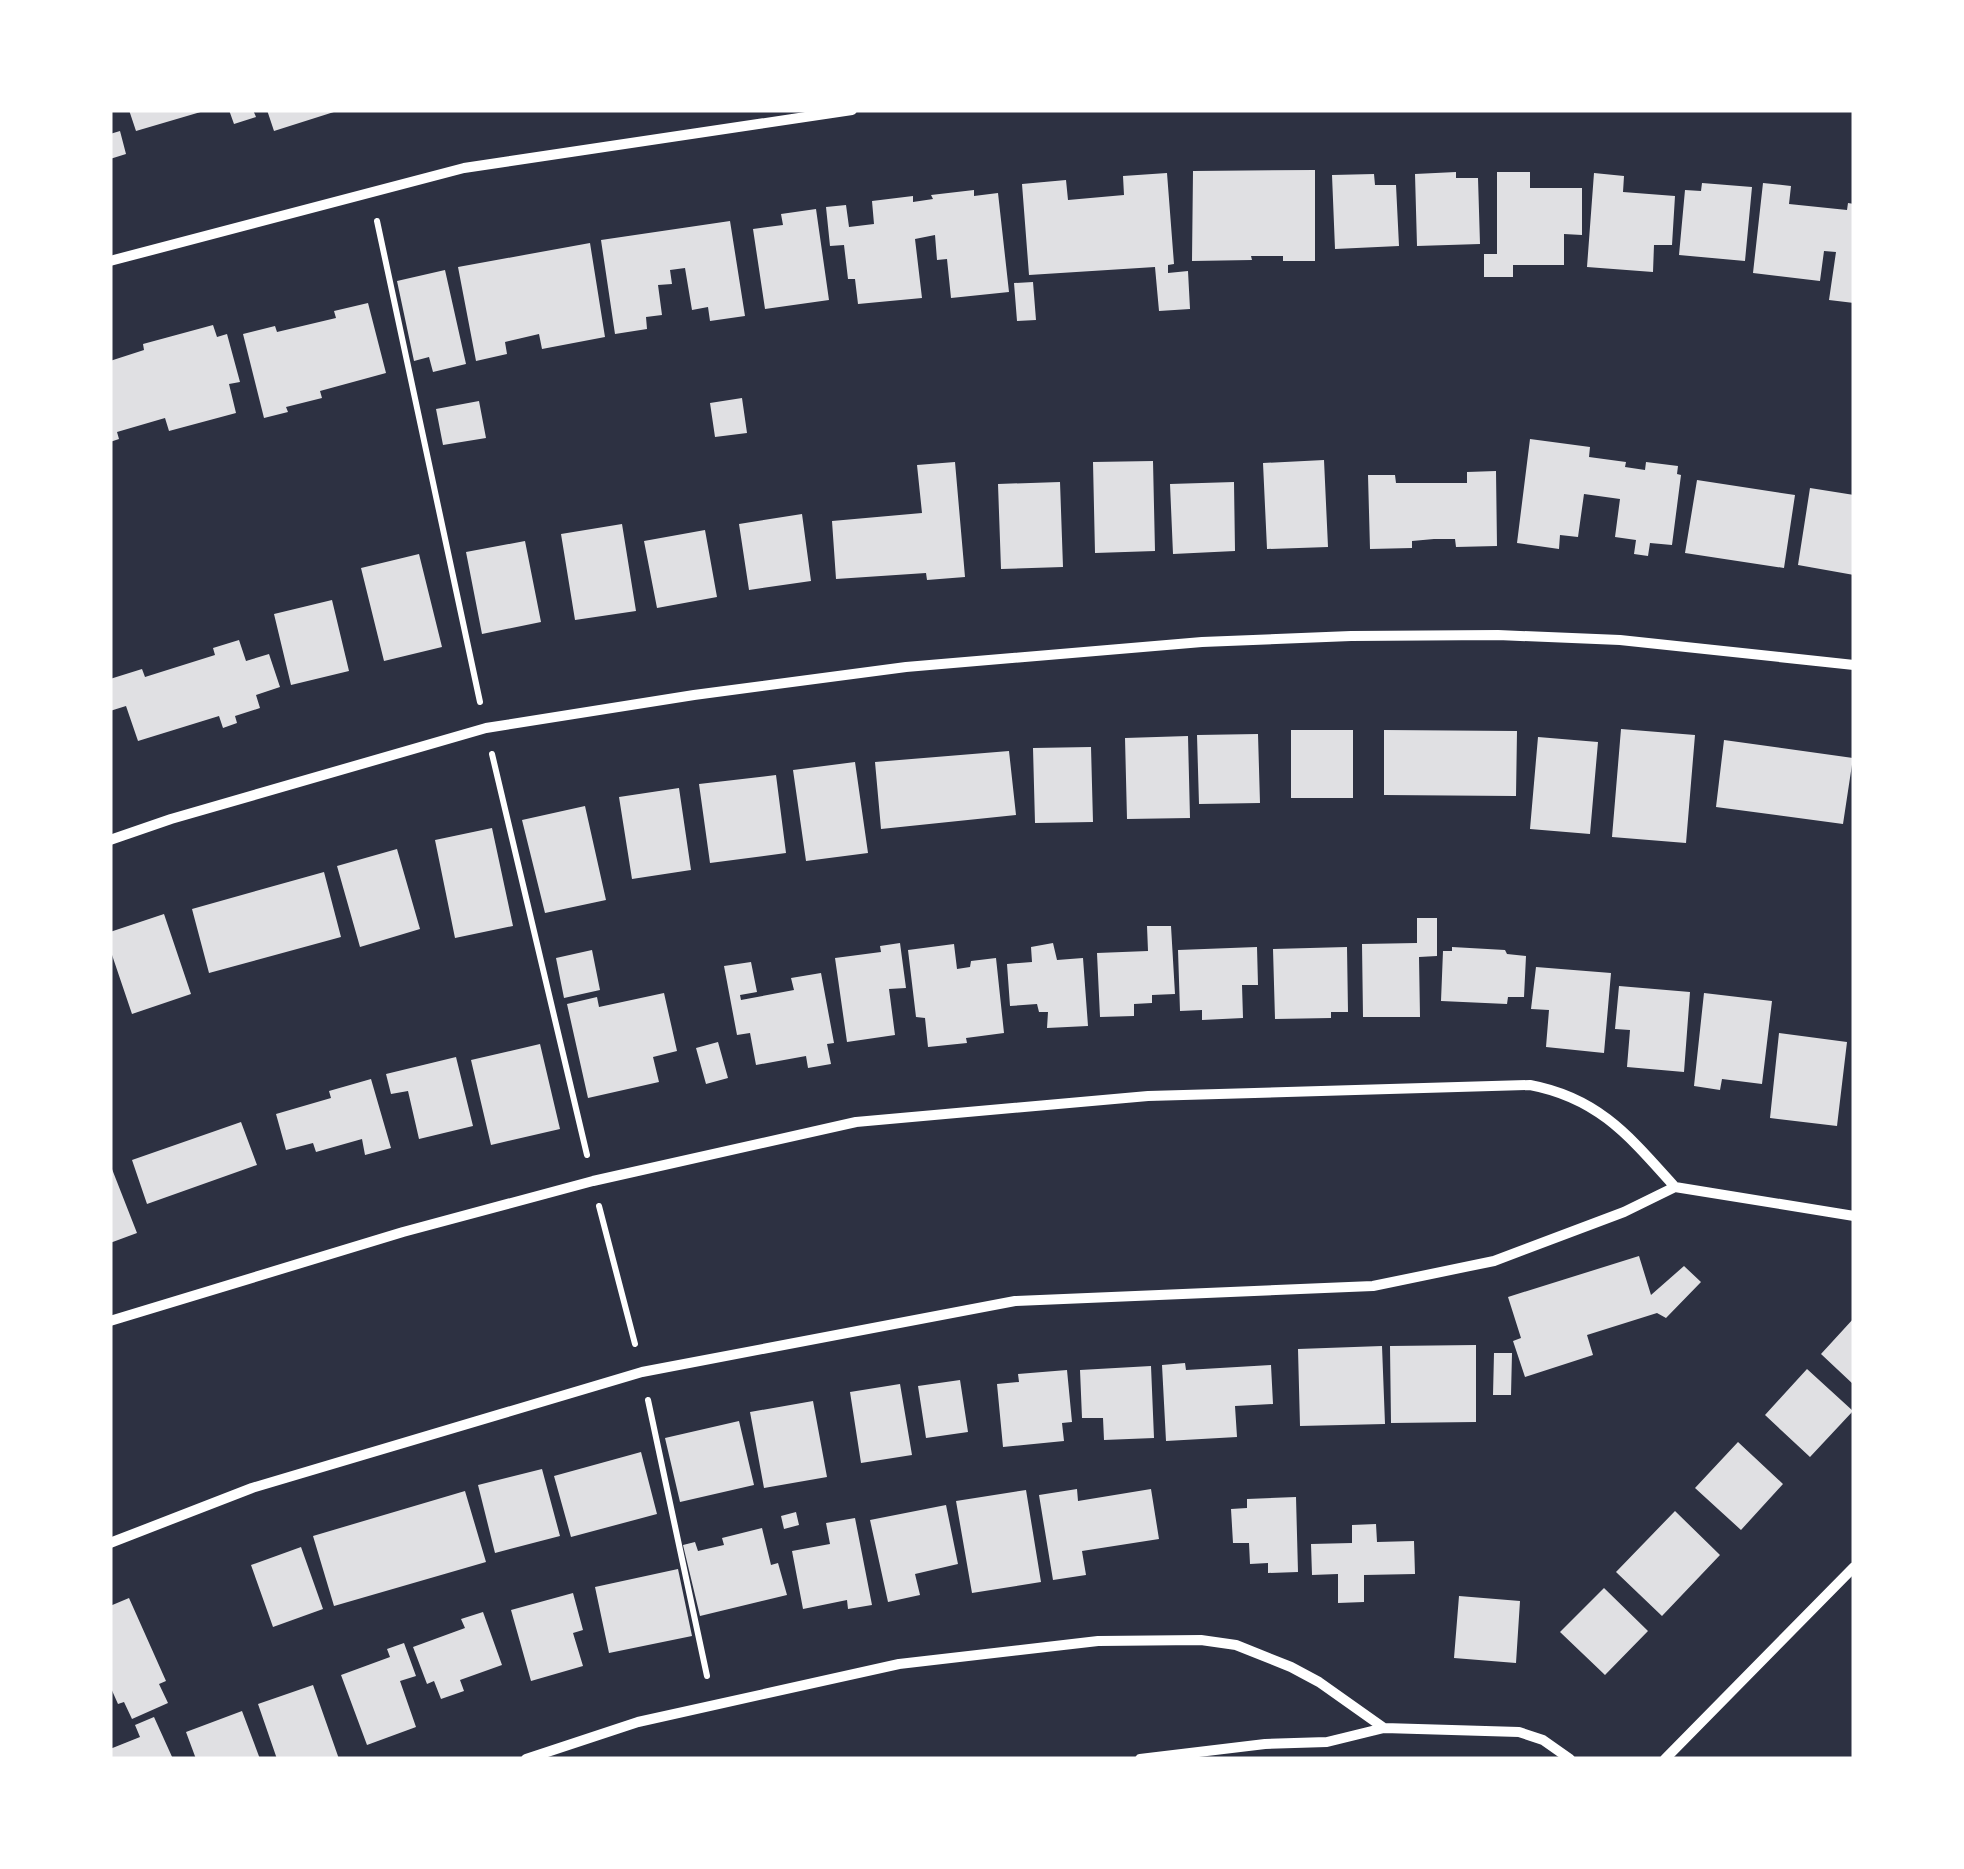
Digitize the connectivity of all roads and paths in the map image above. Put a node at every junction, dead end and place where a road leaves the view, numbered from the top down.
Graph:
1 (852, 110) edge
2 (371, 190) junction
3 (110, 261) edge
4 (1854, 665) edge
5 (486, 728) junction
6 (110, 840) edge
7 (593, 1181) junction
8 (1675, 1187) junction
9 (1854, 1216) edge
10 (110, 1321) edge
11 (642, 1372) junction
12 (110, 1543) edge
13 (1854, 1567) edge
14 (713, 1706) junction
15 (1384, 1728) junction
16 (526, 1759) edge
17 (1140, 1759) edge
18 (1570, 1759) edge
19 (1665, 1759) edge

1 - 2 street
2 - 3 street
2 - 5 path
4 - 5 street
5 - 6 street
5 - 7 path
7 - 8 street
7 - 10 street
7 - 11 path
8 - 9 street
8 - 11 street
11 - 12 street
11 - 14 path
13 - 19 street
14 - 15 street
14 - 16 street
15 - 17 street
15 - 18 street

